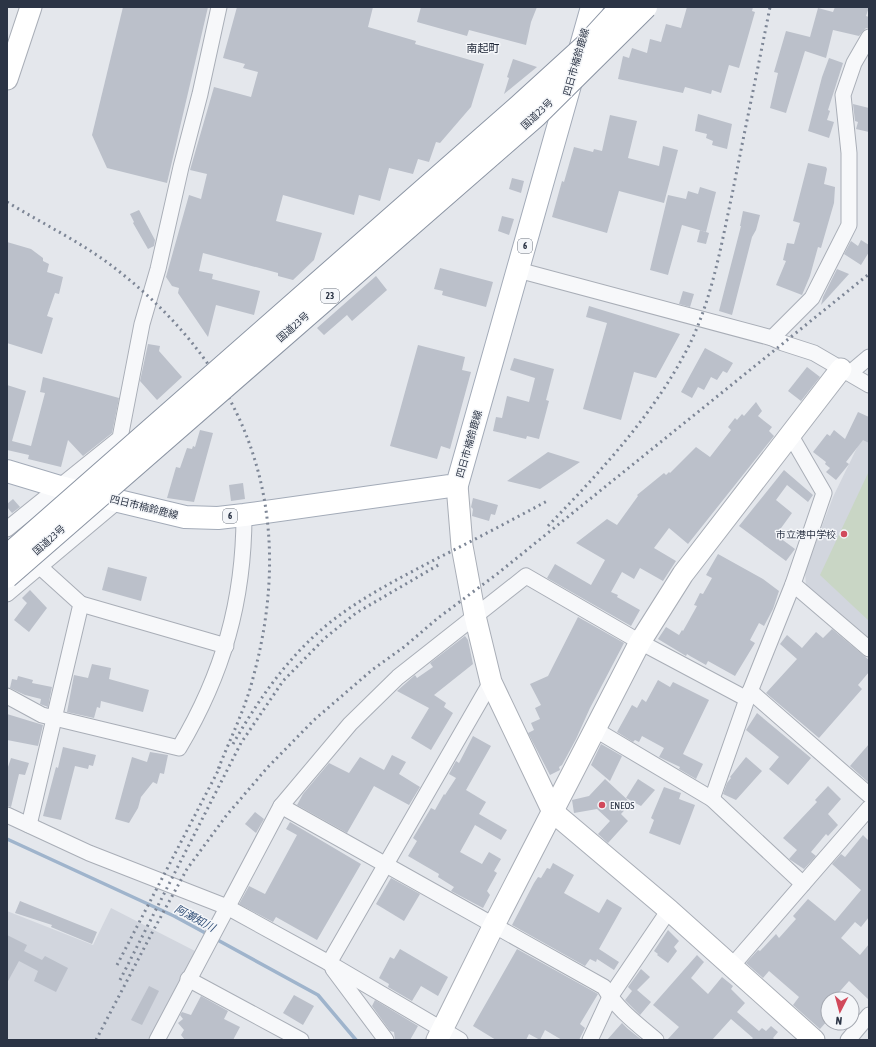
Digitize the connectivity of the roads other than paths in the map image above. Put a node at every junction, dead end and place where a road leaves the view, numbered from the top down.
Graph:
1 (31, 7) edge
2 (219, 7) edge
3 (592, 7) edge
4 (621, 7) edge
5 (646, 7) edge
6 (869, 37) edge
7 (7, 79) edge
8 (518, 270) junction
9 (772, 338) junction
10 (869, 357) edge
11 (845, 371) junction
12 (869, 385) edge
13 (791, 436) junction
14 (7, 471) edge
15 (457, 485) junction
16 (60, 487) junction
17 (119, 500) junction
18 (244, 515) junction
19 (7, 529) edge
20 (7, 556) edge
21 (39, 566) junction
22 (7, 577) edge
23 (793, 584) junction
24 (7, 594) edge
25 (81, 604) junction
26 (475, 616) junction
27 (640, 642) junction
28 (226, 646) junction
29 (869, 649) edge
30 (491, 682) junction
31 (748, 695) junction
32 (7, 696) edge
33 (55, 718) junction
34 (596, 730) junction
35 (869, 795) edge
36 (712, 799) junction
37 (281, 806) junction
38 (869, 808) edge
39 (553, 812) junction
40 (7, 815) edge
41 (29, 825) junction
42 (384, 864) junction
43 (803, 884) junction
44 (227, 907) junction
45 (668, 910) junction
46 (494, 925) junction
47 (329, 963) junction
48 (731, 967) junction
49 (190, 975) junction
50 (610, 997) junction
51 (869, 1015) edge
52 (440, 1035) edge
53 (157, 1040) edge
54 (300, 1040) edge
55 (386, 1040) edge
56 (460, 1040) edge
57 (590, 1040) edge
58 (656, 1040) edge
59 (814, 1040) edge
60 (848, 1040) edge

1 - 7 street
2 - 16 street
3 - 8 main road, 四日市楠鈴鹿線 / 6
4 - 20 main road, 国道23号 / 23, bridge
5 - 22 main road, 国道23号 / 23, bridge
6 - 9 street
8 - 9 street
8 - 15 main road, 四日市楠鈴鹿線 / 6
9 - 11 street
10 - 11 street
11 - 12 street
11 - 13 street
13 - 23 street
13 - 27 street
14 - 16 main road, 四日市楠鈴鹿線 / 6
15 - 18 main road, 四日市楠鈴鹿線 / 6
15 - 26 street
16 - 17 main road, 四日市楠鈴鹿線 / 6
16 - 19 street
17 - 18 main road, 四日市楠鈴鹿線 / 6
17 - 21 street
18 - 28 street
21 - 24 street
21 - 25 street
23 - 29 street
23 - 31 street
25 - 28 street
25 - 33 street
26 - 27 street
26 - 30 street
26 - 37 street
27 - 31 street
27 - 34 street
28 - 33 street
30 - 39 street
30 - 42 street
31 - 35 street
31 - 36 street
32 - 33 street
33 - 41 street
34 - 36 street
34 - 39 street
36 - 43 street
37 - 42 street
37 - 44 street
38 - 43 street
39 - 45 street
39 - 46 street
40 - 41 street
41 - 44 street
42 - 46 street
42 - 47 street
43 - 48 street
44 - 47 street
44 - 49 street
45 - 48 street
45 - 50 street
46 - 50 street
46 - 52 street
47 - 52 street
47 - 55 street
48 - 59 street
49 - 53 street
49 - 54 street
50 - 57 street
50 - 58 street
51 - 60 street
52 - 56 street

